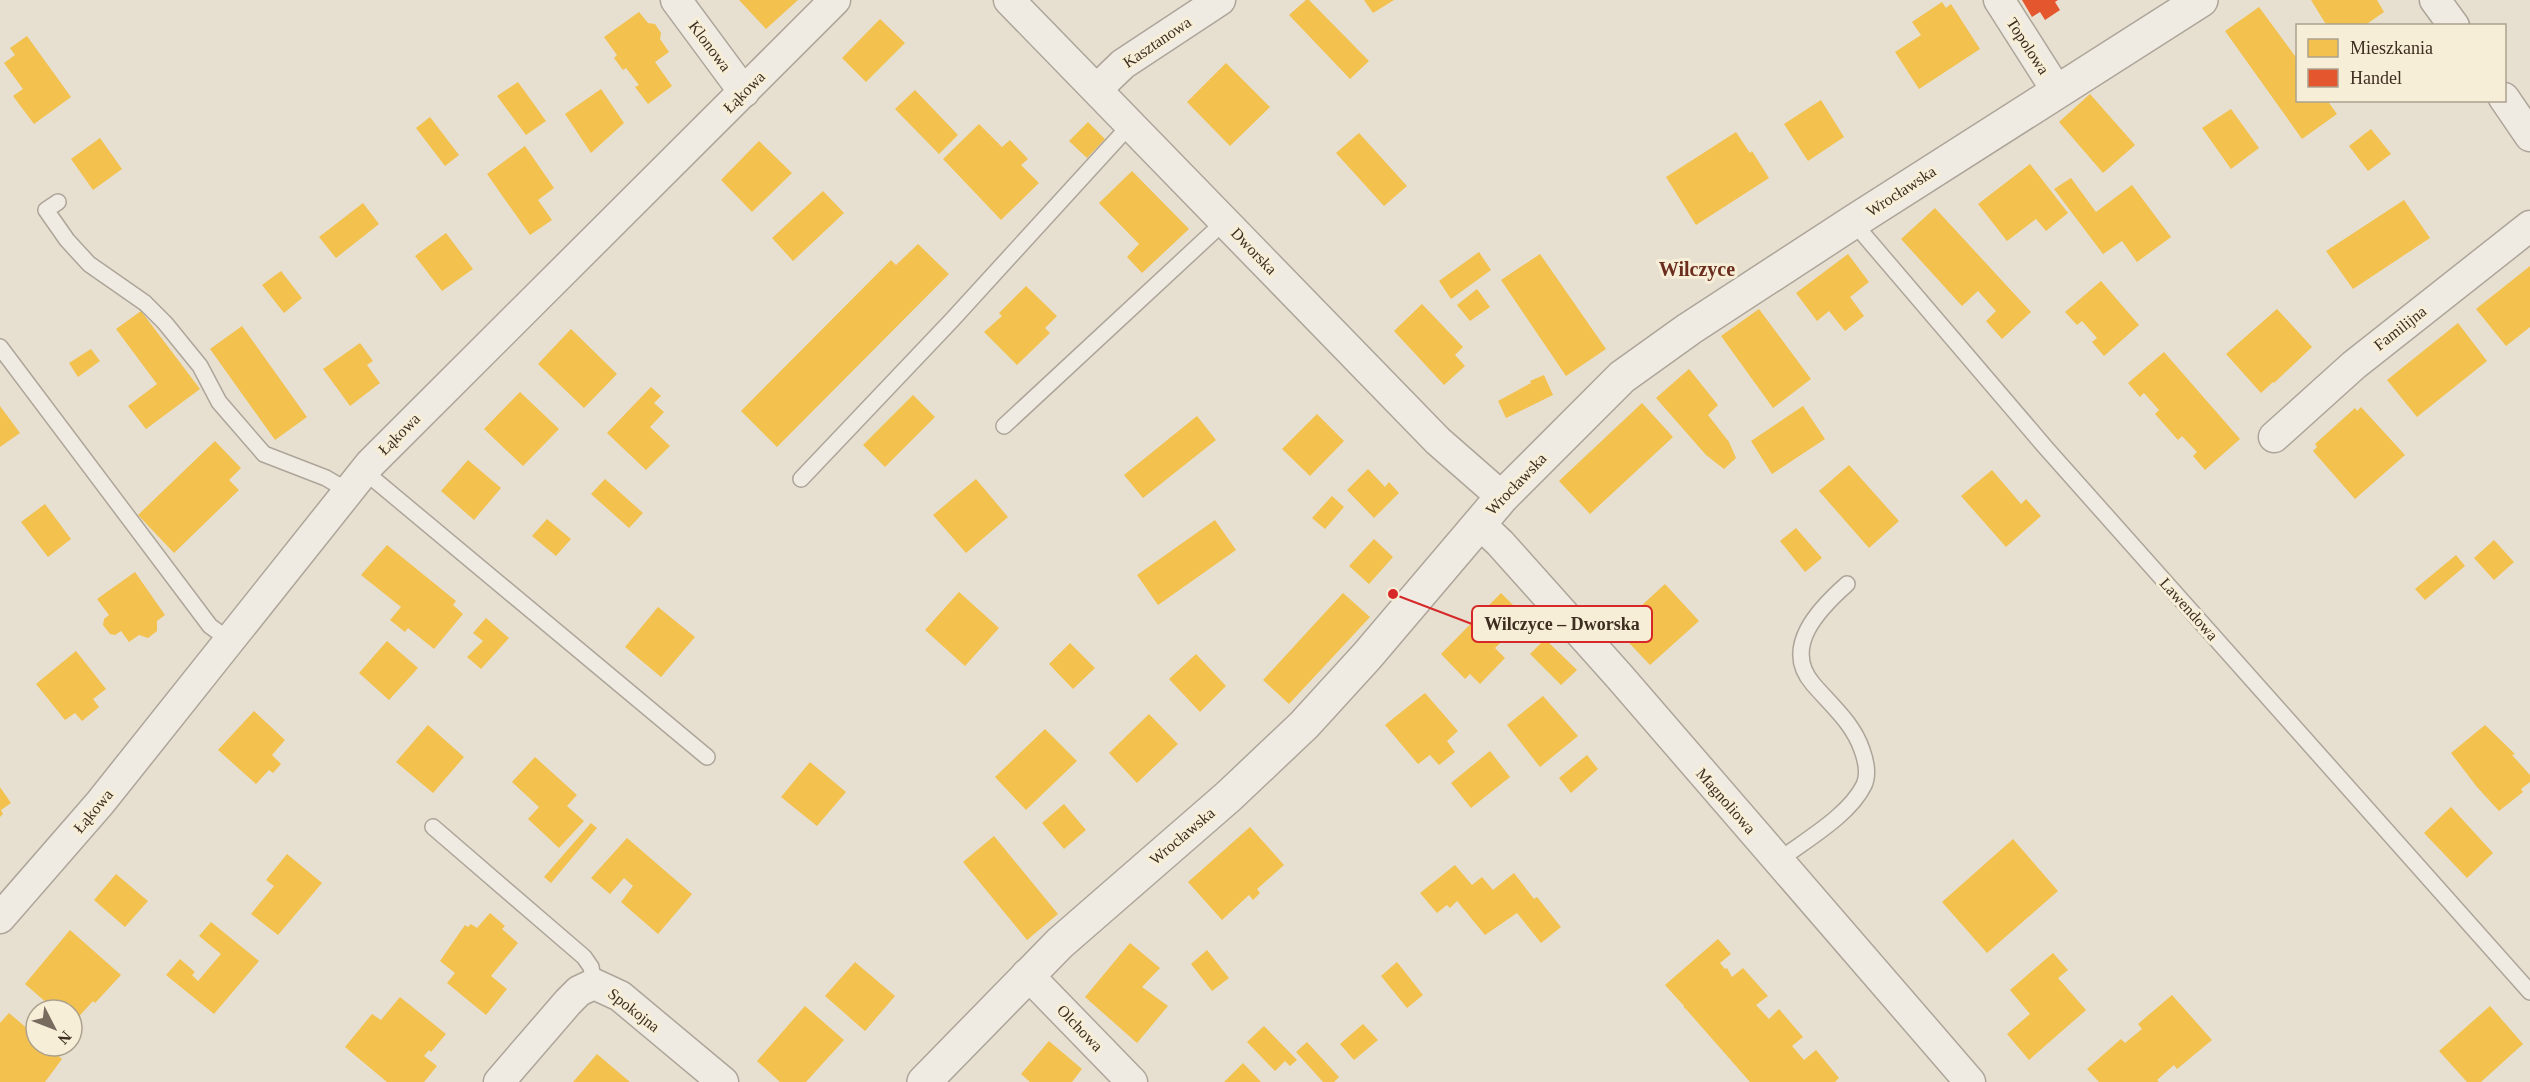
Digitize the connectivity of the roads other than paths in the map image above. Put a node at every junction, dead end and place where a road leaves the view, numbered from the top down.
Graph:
1 (676, 0) edge
2 (835, 0) edge
3 (1010, 0) edge
4 (1220, 0) edge
5 (1999, 0) edge
6 (2201, 0) edge
7 (2435, 0) edge
8 (2453, 24) edge
9 (1096, 89) junction
10 (2057, 91) junction
11 (744, 92) junction
12 (2506, 100) edge
13 (1131, 124) junction
14 (2530, 136) edge
15 (58, 202) dead end
16 (1225, 221) junction
17 (1853, 222) junction
18 (2530, 226) edge
19 (0, 347) edge
20 (1004, 426) dead end
21 (2274, 437) dead end
22 (801, 479) dead end
23 (356, 481) junction
24 (1502, 498) junction
25 (1479, 523) junction
26 (1847, 584) dead end
27 (230, 640) junction
28 (707, 757) dead end
29 (433, 827) dead end
30 (1778, 861) junction
31 (3, 909) edge
32 (1027, 974) junction
33 (594, 984) junction
34 (2530, 992) edge
35 (499, 1082) edge
36 (723, 1082) edge
37 (924, 1082) edge
38 (1132, 1082) edge
39 (1970, 1082) edge

1 - 11 street, Klonowa
2 - 11 street, Łąkowa
3 - 9 street, Dworska
4 - 9 street, Kasztanowa
5 - 10 street, Topolowa
6 - 10 street, Wrocławska
7 - 8 street
9 - 13 street, Dworska
10 - 17 street, Wrocławska
11 - 23 street, Łąkowa
12 - 14 street
13 - 16 street, Dworska
13 - 22 lane
15 - 23 lane
16 - 20 lane
16 - 24 street, Dworska
17 - 24 street, Wrocławska
17 - 34 lane, Lawendowa
18 - 21 street, Familijna
19 - 27 lane
23 - 27 street, Łąkowa
23 - 28 lane
24 - 25 street, Wrocławska
25 - 30 street, Magnoliowa
25 - 32 street, Wrocławska
26 - 30 lane
27 - 31 street, Łąkowa
29 - 33 lane
30 - 39 street, Magnoliowa
32 - 37 street, Wrocławska
32 - 38 street, Olchowa
33 - 35 street, Spokojna
33 - 36 street, Spokojna

